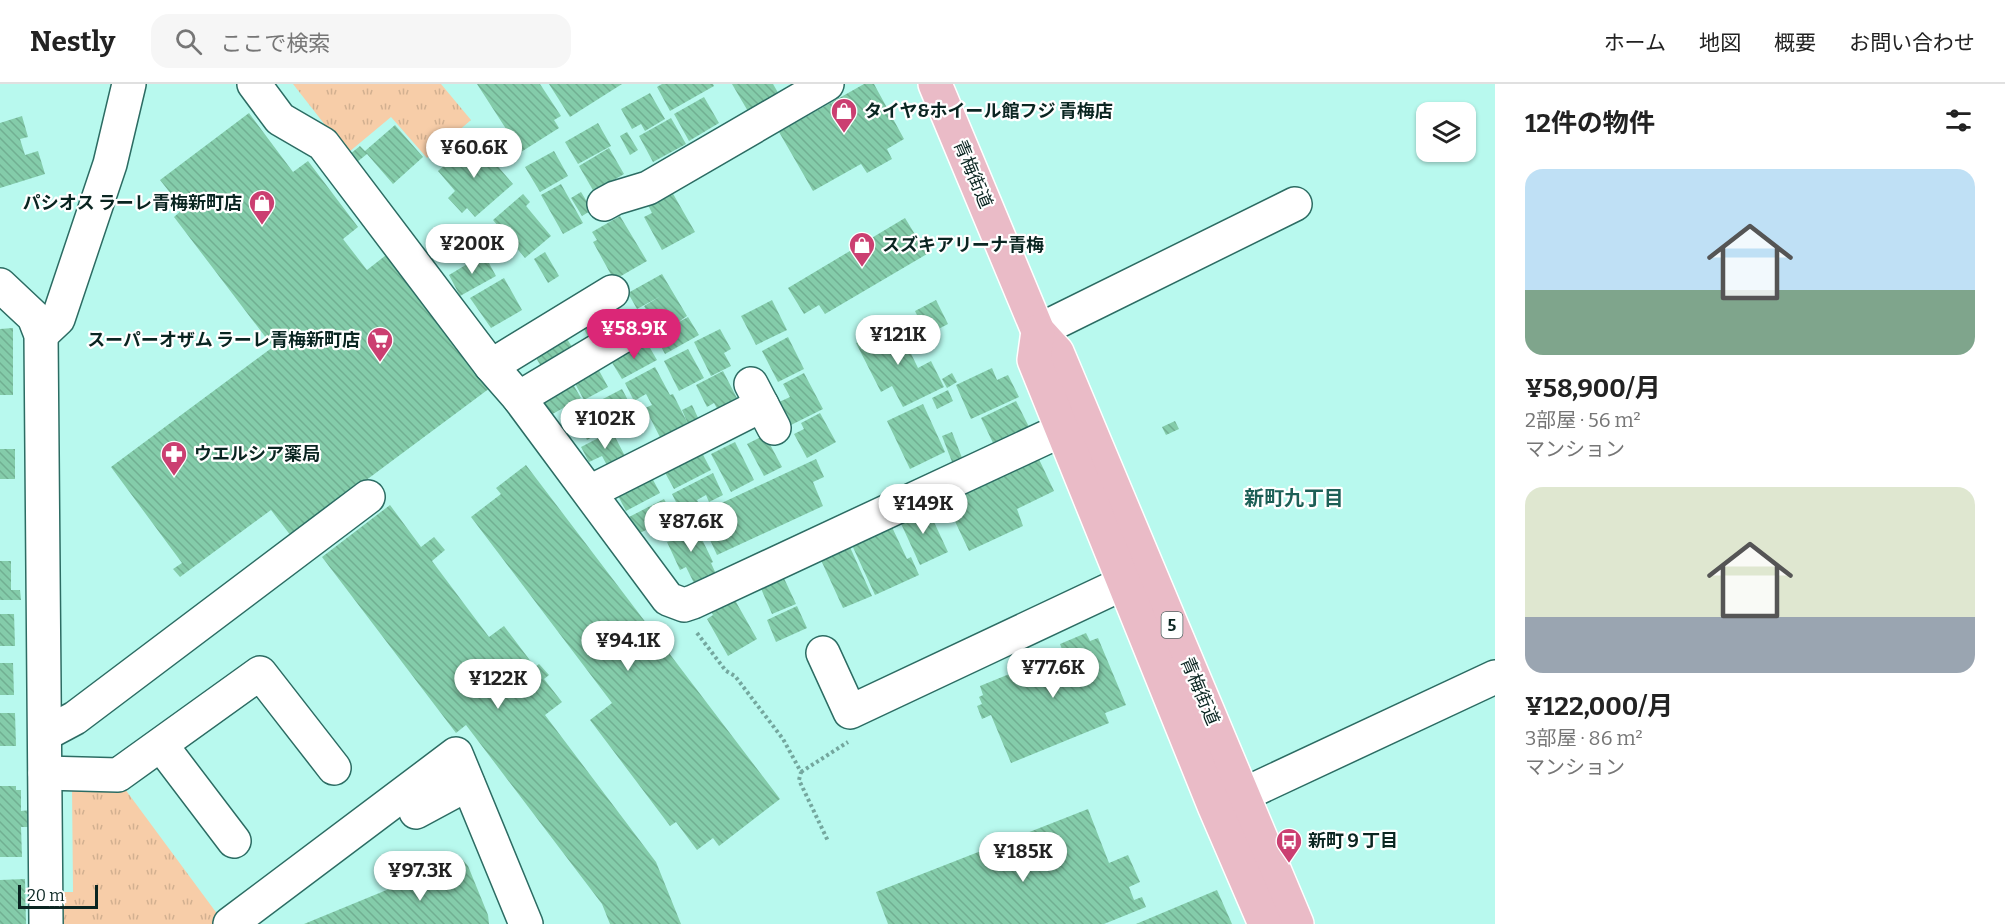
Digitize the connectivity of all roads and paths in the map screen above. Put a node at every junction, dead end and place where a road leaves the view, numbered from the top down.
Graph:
1 (129, 84) edge
2 (254, 84) edge
3 (827, 84) edge
4 (935, 84) edge
5 (604, 204) dead end
6 (1295, 204) dead end
7 (0, 285) edge
8 (612, 292) dead end
9 (636, 328) dead end
10 (1038, 331) junction
11 (41, 335) junction
12 (491, 366) junction
13 (519, 398) junction
14 (762, 406) dead end
15 (1062, 429) junction
16 (590, 492) junction
17 (368, 497) dead end
18 (1124, 583) junction
19 (684, 605) junction
20 (823, 652) dead end
21 (1495, 676) edge
22 (45, 734) junction
23 (161, 745) junction
24 (318, 760) dead end
25 (45, 773) junction
26 (468, 784) junction
27 (1229, 802) junction
28 (416, 812) dead end
29 (218, 832) dead end
30 (828, 841) dead end
31 (46, 924) edge
32 (230, 924) edge
33 (526, 924) edge
34 (1265, 924) edge
35 (1297, 924) edge

1 - 11 street
2 - 12 street
3 - 5 street
4 - 10 main road, 青梅街道 / 5
6 - 10 street
7 - 11 street
8 - 12 street
9 - 13 street
10 - 15 main road, 青梅街道 / 5
10 - 27 main road, 青梅街道 / 5
11 - 22 street
12 - 13 street
13 - 16 street
14 - 16 street
15 - 18 main road, 青梅街道 / 5
15 - 19 street
16 - 19 street
17 - 22 street
18 - 20 street
18 - 27 main road, 青梅街道 / 5
19 - 30 path
21 - 27 street
22 - 25 street
23 - 24 street
23 - 25 street
23 - 29 street
25 - 31 street
26 - 28 street
26 - 32 street
26 - 33 street
27 - 34 main road, 青梅街道 / 5
27 - 35 main road, 青梅街道 / 5

